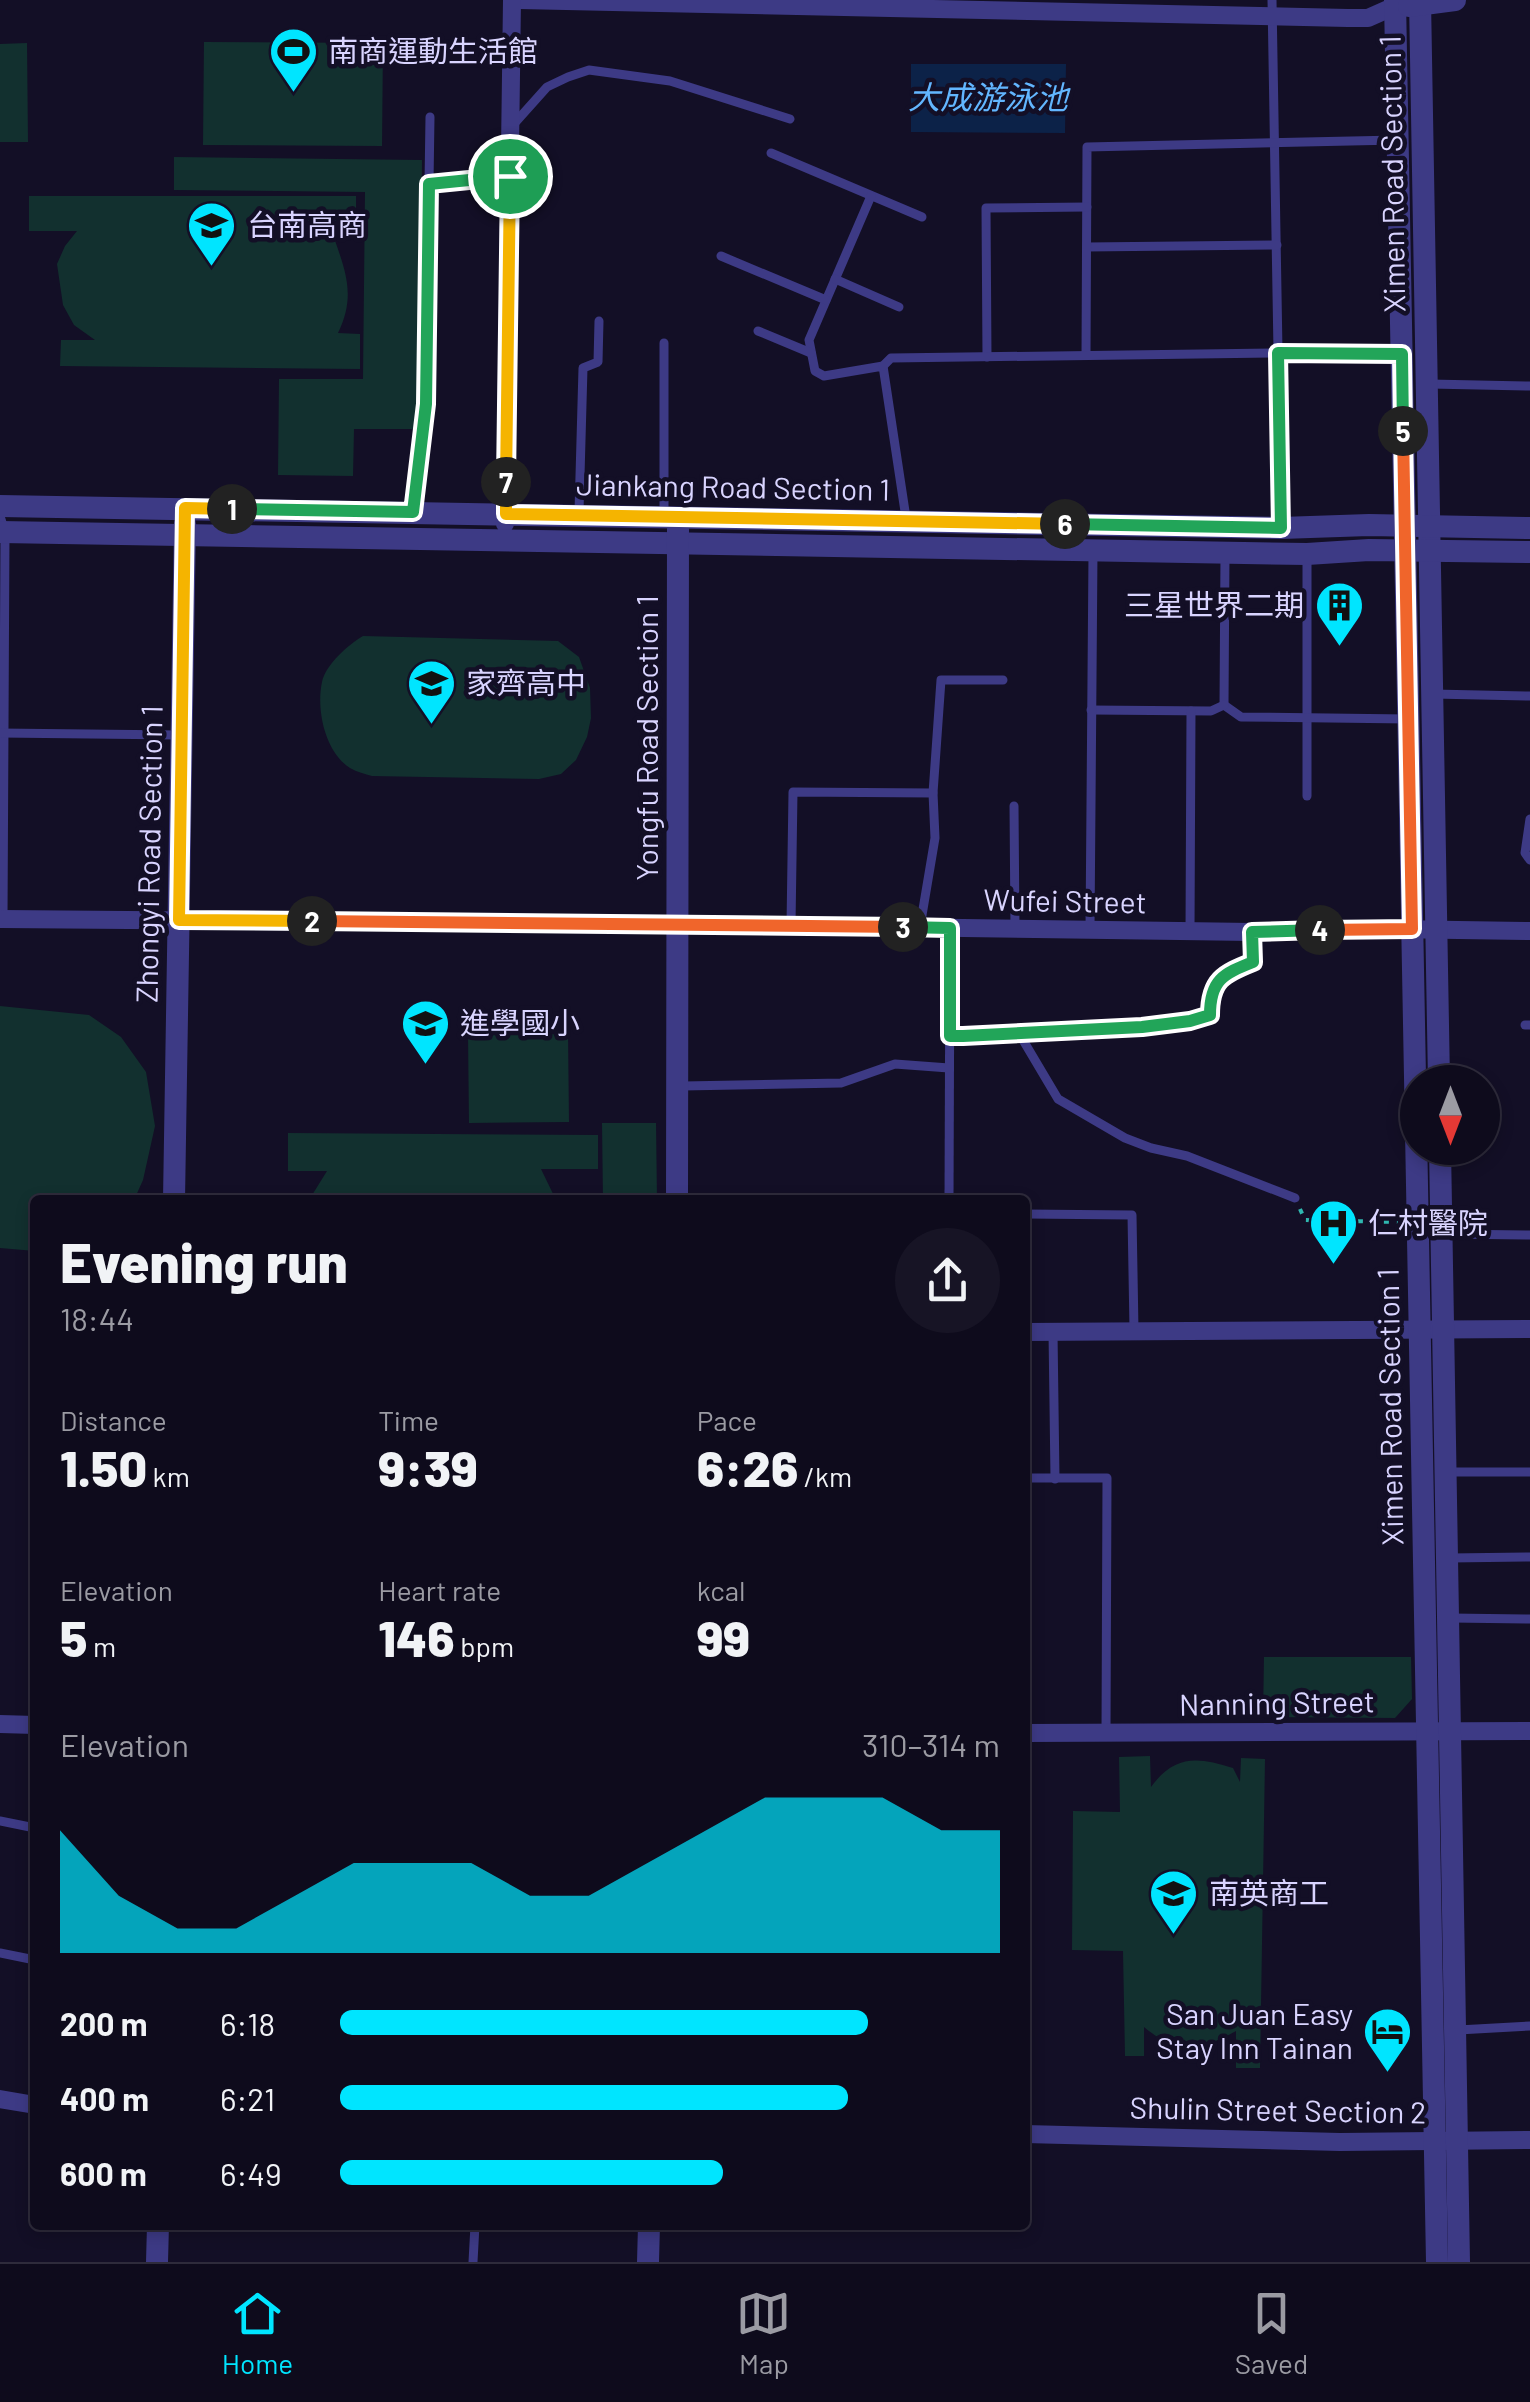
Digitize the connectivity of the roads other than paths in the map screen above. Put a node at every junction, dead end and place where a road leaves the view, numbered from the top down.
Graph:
1 (516, 0) edge
2 (1455, 0) edge
3 (1389, 2) edge
4 (1420, 3) edge
5 (1272, 9) edge
6 (430, 117) dead end
7 (790, 119) dead end
8 (511, 127) junction
9 (1398, 140) junction
10 (1275, 143) junction
11 (771, 153) dead end
12 (510, 176) junction
13 (429, 184) junction
14 (871, 196) junction
15 (1087, 207) junction
16 (922, 218) dead end
17 (1277, 245) junction
18 (1086, 247) junction
19 (720, 256) dead end
20 (835, 279) junction
21 (826, 300) junction
22 (899, 306) dead end
23 (599, 321) dead end
24 (758, 331) dead end
25 (664, 343) dead end
26 (812, 353) junction
27 (1278, 353) junction
28 (1402, 354) junction
29 (1086, 355) junction
30 (987, 357) junction
31 (883, 366) junction
32 (1427, 384) junction
33 (1530, 386) edge
34 (0, 506) edge
35 (185, 508) junction
36 (413, 512) junction
37 (506, 514) junction
38 (579, 515) junction
39 (671, 517) junction
40 (906, 521) junction
41 (1405, 526) junction
42 (2, 527) edge
43 (1429, 527) junction
44 (1281, 528) junction
45 (1530, 528) edge
46 (185, 535) junction
47 (505, 540) junction
48 (678, 543) junction
49 (1093, 550) junction
50 (1417, 551) junction
51 (1225, 552) junction
52 (1530, 552) edge
53 (1307, 554) junction
54 (1003, 680) dead end
55 (1432, 694) junction
56 (1530, 696) edge
57 (1224, 705) junction
58 (1092, 710) junction
59 (1190, 711) junction
60 (1306, 718) junction
61 (1408, 719) junction
62 (2, 733) edge
63 (182, 735) junction
64 (933, 792) junction
65 (1307, 796) dead end
66 (1014, 806) dead end
67 (1530, 819) edge
68 (1530, 860) edge
69 (2, 918) edge
70 (179, 920) junction
71 (677, 924) junction
72 (790, 926) junction
73 (920, 928) junction
74 (950, 928) junction
75 (1015, 929) junction
76 (1424, 929) junction
77 (1090, 930) junction
78 (1190, 931) junction
79 (1252, 932) junction
80 (1530, 932) edge
81 (1020, 1035) junction
82 (950, 1036) junction
83 (1436, 1065) edge
84 (949, 1068) junction
85 (683, 1086) dead end
86 (1440, 1165) edge
87 (174, 1195) edge
88 (677, 1195) edge
89 (949, 1195) edge
90 (1296, 1198) road end
91 (1030, 1214) edge
92 (1441, 1234) junction
93 (1530, 1235) edge
94 (1530, 1329) edge
95 (1432, 1331) junction
96 (1030, 1332) edge
97 (1053, 1332) junction
98 (1134, 1332) junction
99 (1446, 1472) junction
100 (1530, 1472) edge
101 (1030, 1478) edge
102 (1055, 1479) junction
103 (1530, 1556) edge
104 (1447, 1558) junction
105 (1448, 1618) junction
106 (1530, 1619) edge
107 (0, 1724) edge
108 (30, 1724) edge
109 (1439, 1731) junction
110 (1530, 1731) edge
111 (1030, 1733) edge
112 (1106, 1734) junction
113 (0, 1821) edge
114 (30, 1827) edge
115 (0, 1953) edge
116 (30, 1959) edge
117 (1530, 2026) edge
118 (1455, 2030) junction
119 (0, 2098) edge
120 (30, 2104) edge
121 (1030, 2134) edge
122 (1446, 2140) junction
123 (1530, 2140) edge
124 (158, 2230) edge
125 (475, 2230) edge
126 (649, 2230) edge
127 (157, 2262) edge
128 (474, 2262) edge
129 (648, 2262) edge
130 (1438, 2262) edge
131 (1459, 2262) edge

1 - 5 street
1 - 8 street
2 - 4 street
3 - 4 street
3 - 5 street
3 - 9 street, Ximen Road Section 1
4 - 32 street, Ximen Road Section 1
5 - 10 lane
6 - 13 lane
7 - 8 lane
8 - 12 street
9 - 10 lane
9 - 28 street, Ximen Road Section 1
10 - 15 lane
10 - 17 lane
11 - 14 lane
12 - 13 lane
12 - 37 street
13 - 36 lane
14 - 16 lane
14 - 20 lane
15 - 18 lane
15 - 30 lane
17 - 18 lane
17 - 27 lane
18 - 29 lane
19 - 21 lane
20 - 21 lane
20 - 22 lane
21 - 26 lane
23 - 38 lane
24 - 26 lane
25 - 39 lane
26 - 31 lane
27 - 28 lane
27 - 29 lane
27 - 44 lane
28 - 41 street, Ximen Road Section 1
29 - 30 lane
30 - 31 lane
31 - 40 lane
32 - 33 lane
32 - 43 street, Ximen Road Section 1
34 - 35 street, Jiankang Road Section 1
35 - 36 street, Jiankang Road Section 1
35 - 46 street, Zhongyi Road Section 1
36 - 37 street, Jiankang Road Section 1
37 - 38 street, Jiankang Road Section 1
37 - 47 street
38 - 39 street, Jiankang Road Section 1
39 - 40 street, Jiankang Road Section 1
39 - 48 street, Yongfu Road Section 1
40 - 44 street, Jiankang Road Section 1
41 - 43 street, Jiankang Road Section 1
41 - 44 street, Jiankang Road Section 1
41 - 50 street, Ximen Road Section 1
42 - 46 street, Jiankang Road Section 1
42 - 62 lane
43 - 45 street, Jiankang Road Section 1
43 - 50 street, Ximen Road Section 1
46 - 47 street, Jiankang Road Section 1
46 - 63 street, Zhongyi Road Section 1
47 - 48 street, Jiankang Road Section 1
48 - 49 street, Jiankang Road Section 1
48 - 71 street, Yongfu Road Section 1
49 - 51 street, Jiankang Road Section 1
49 - 58 lane
50 - 52 street, Jiankang Road Section 1
50 - 53 street, Jiankang Road Section 1
50 - 55 street, Ximen Road Section 1
50 - 61 street, Ximen Road Section 1
51 - 53 street, Jiankang Road Section 1
51 - 57 lane
53 - 60 lane
54 - 64 lane
55 - 56 lane
55 - 76 street, Ximen Road Section 1
57 - 59 lane
57 - 60 lane
58 - 59 lane
58 - 77 lane
59 - 78 lane
60 - 61 lane
60 - 65 lane
61 - 76 street, Ximen Road Section 1
62 - 63 lane
62 - 69 lane
63 - 70 street, Zhongyi Road Section 1
64 - 72 lane
64 - 73 lane
66 - 75 lane
67 - 68 lane
69 - 70 street, Wufei Street
70 - 71 street, Wufei Street
70 - 87 street, Zhongyi Road Section 1
71 - 72 street, Wufei Street
71 - 88 street, Yongfu Road Section 1
72 - 73 street, Wufei Street
73 - 74 street, Wufei Street
74 - 75 street, Wufei Street
74 - 82 lane
75 - 77 street, Wufei Street
76 - 79 street, Wufei Street
76 - 80 street, Wufei Street
76 - 83 street, Ximen Road Section 1
76 - 95 street, Ximen Road Section 1
77 - 78 street, Wufei Street
78 - 79 street, Wufei Street
79 - 81 lane
81 - 82 lane
81 - 90 lane
82 - 84 lane
84 - 85 lane
84 - 89 lane
86 - 92 street, Ximen Road Section 1
91 - 98 lane
92 - 93 lane
92 - 95 street, Ximen Road Section 1
94 - 95 street
95 - 98 street
95 - 99 street, Ximen Road Section 1
95 - 109 street, Ximen Road Section 1
96 - 97 street
97 - 98 street
97 - 102 lane
99 - 100 lane
99 - 104 street, Ximen Road Section 1
101 - 102 lane
102 - 112 lane
103 - 104 lane
104 - 105 street, Ximen Road Section 1
105 - 106 lane
105 - 109 street, Ximen Road Section 1
107 - 108 street
109 - 110 street, Nanning Street
109 - 112 street, Nanning Street
109 - 118 street, Ximen Road Section 1
109 - 122 street, Ximen Road Section 1
111 - 112 street, Nanning Street
113 - 114 lane
115 - 116 lane
117 - 118 lane
118 - 122 street, Ximen Road Section 1
119 - 120 street
121 - 122 street, Shulin Street Section 2
122 - 123 street, Shulin Street Section 2
122 - 130 street, Ximen Road Section 1
122 - 131 street, Ximen Road Section 1
124 - 127 street
125 - 128 lane
126 - 129 street

